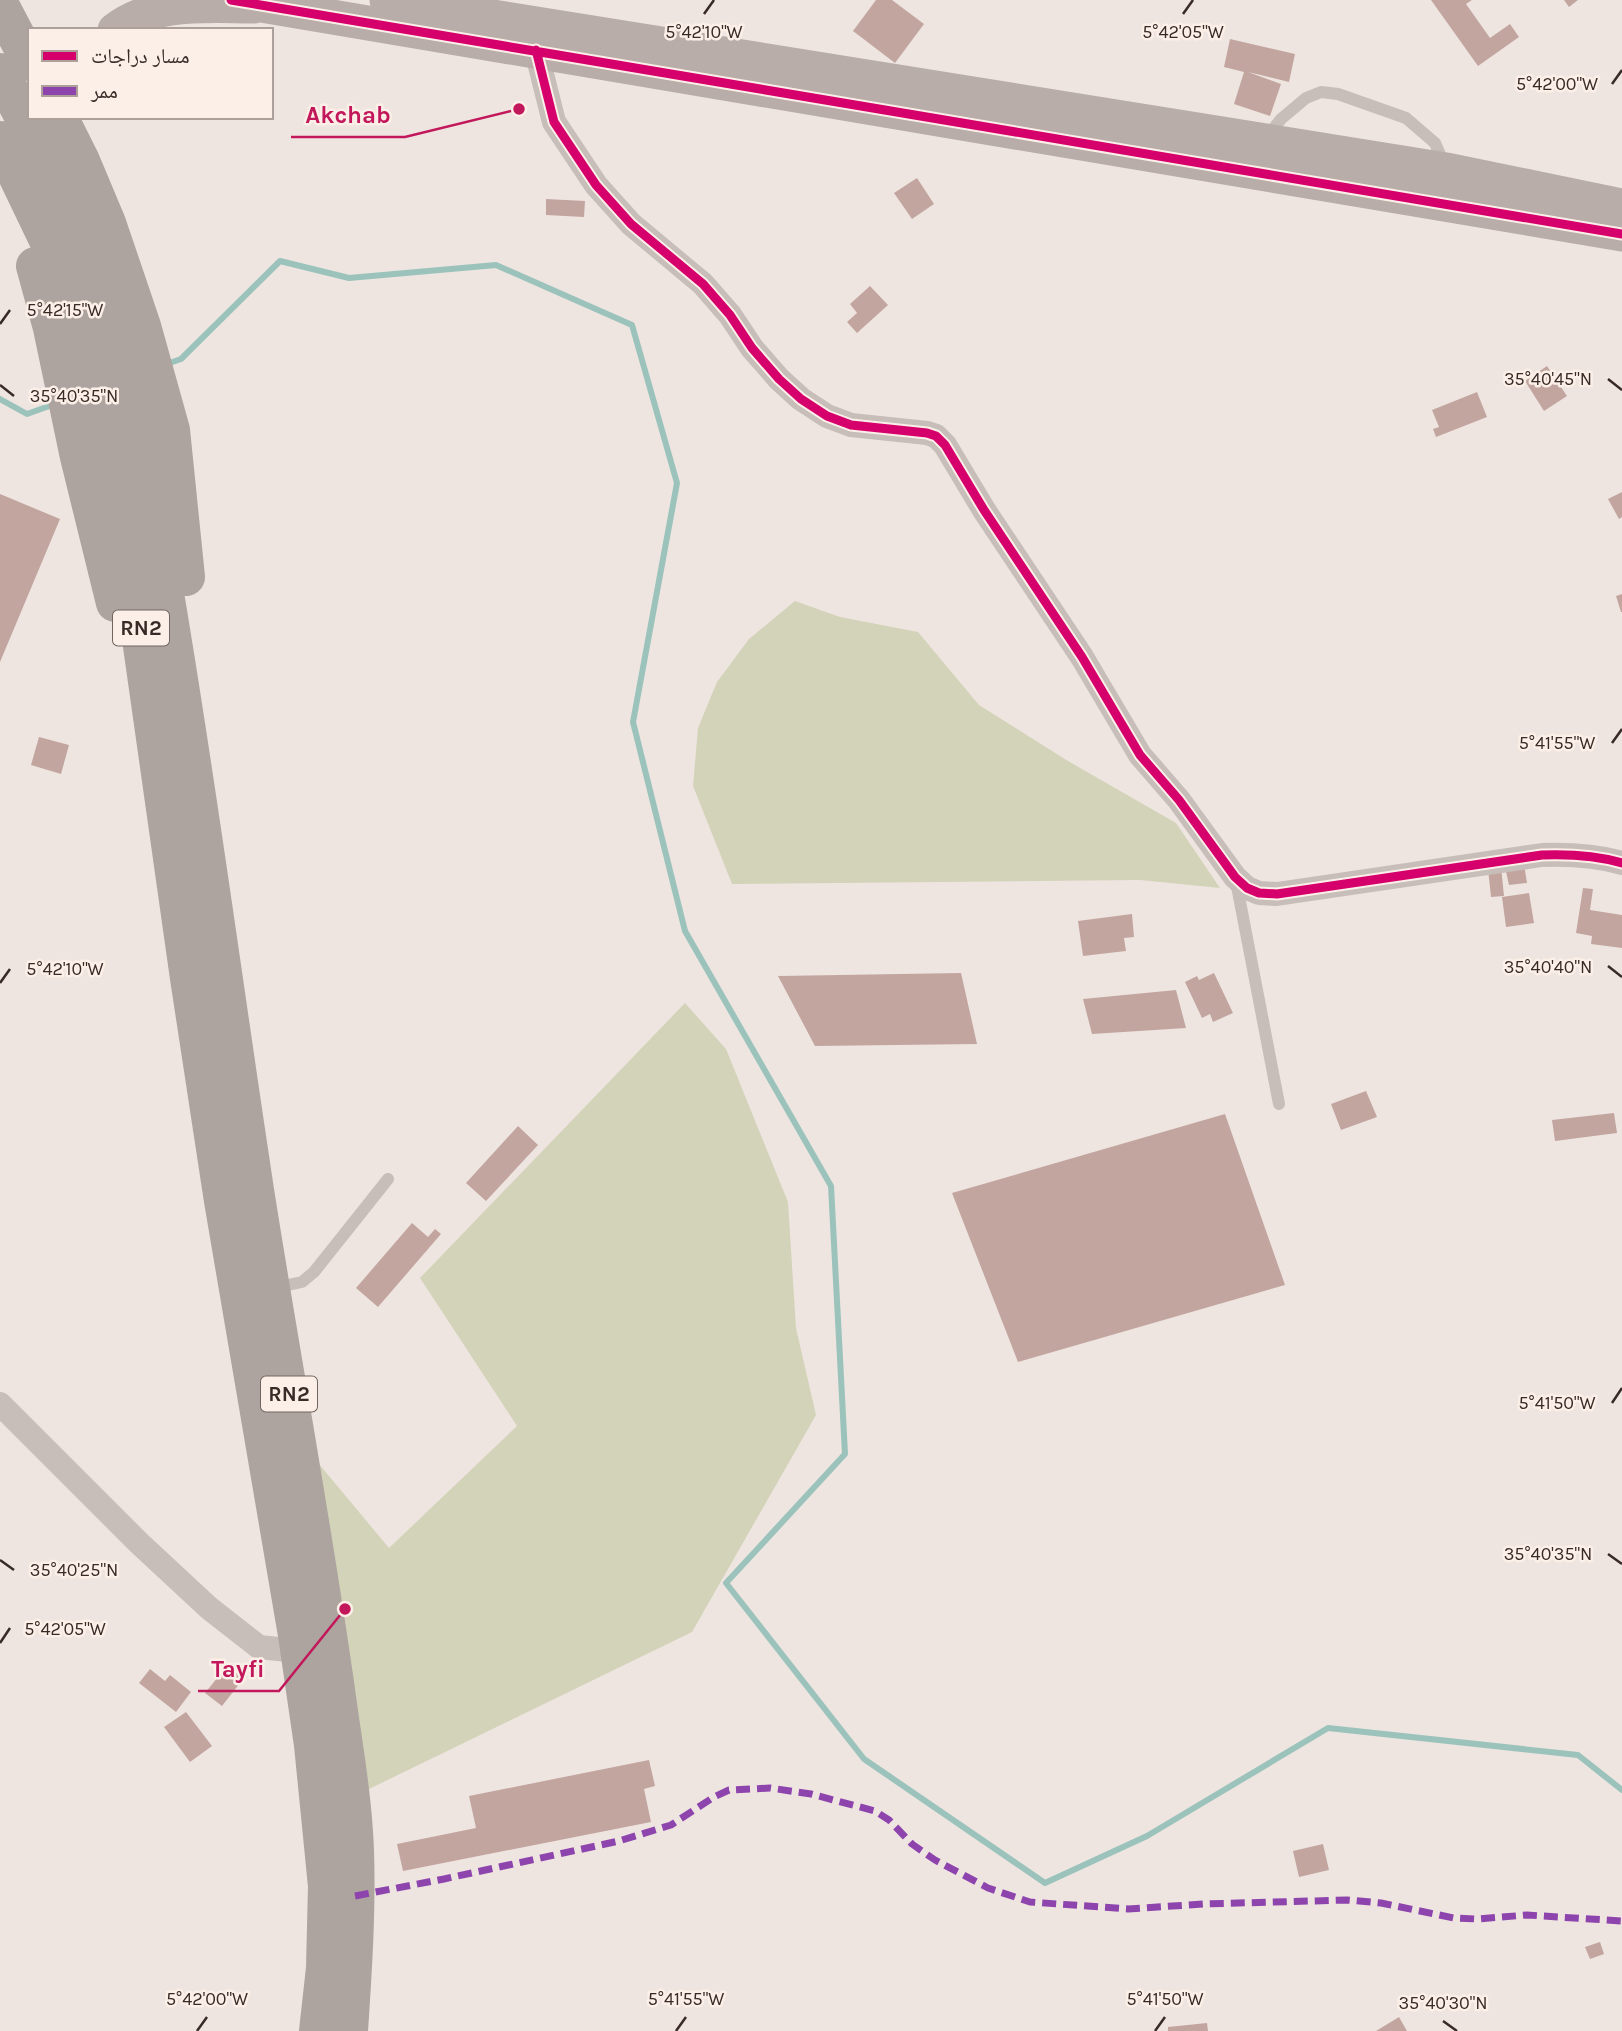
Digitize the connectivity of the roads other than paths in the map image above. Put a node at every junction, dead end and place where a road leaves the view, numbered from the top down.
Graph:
1 (231, 0) edge
2 (391, 0) edge
3 (0, 5) edge
4 (268, 6) junction
5 (117, 28) edge
6 (536, 50) junction
7 (28, 58) edge
8 (0, 72) edge
9 (60, 119) edge
10 (77, 119) edge
11 (0, 140) edge
12 (1264, 142) junction
13 (81, 161) junction
14 (1446, 170) junction
15 (0, 183) edge
16 (1622, 206) edge
17 (1622, 234) edge
18 (125, 446) junction
19 (1622, 863) edge
20 (1235, 877) junction
21 (1279, 1104) dead end
22 (388, 1179) dead end
23 (271, 1289) junction
24 (0, 1404) edge
25 (298, 1651) junction
26 (318, 2031) edge
27 (349, 2031) edge

1 - 4 street
2 - 12 street
3 - 7 highway
4 - 5 street
4 - 6 street
6 - 17 street
6 - 20 street
8 - 18 highway, RN2
9 - 13 highway
10 - 13 street
11 - 18 highway, RN2
12 - 14 street
12 - 14 lane
13 - 18 highway
14 - 16 street
15 - 18 highway
18 - 23 highway, RN2
18 - 25 highway, RN2
19 - 20 street
20 - 21 lane
22 - 23 lane
23 - 27 highway, RN2
24 - 25 street
25 - 26 highway, RN2

